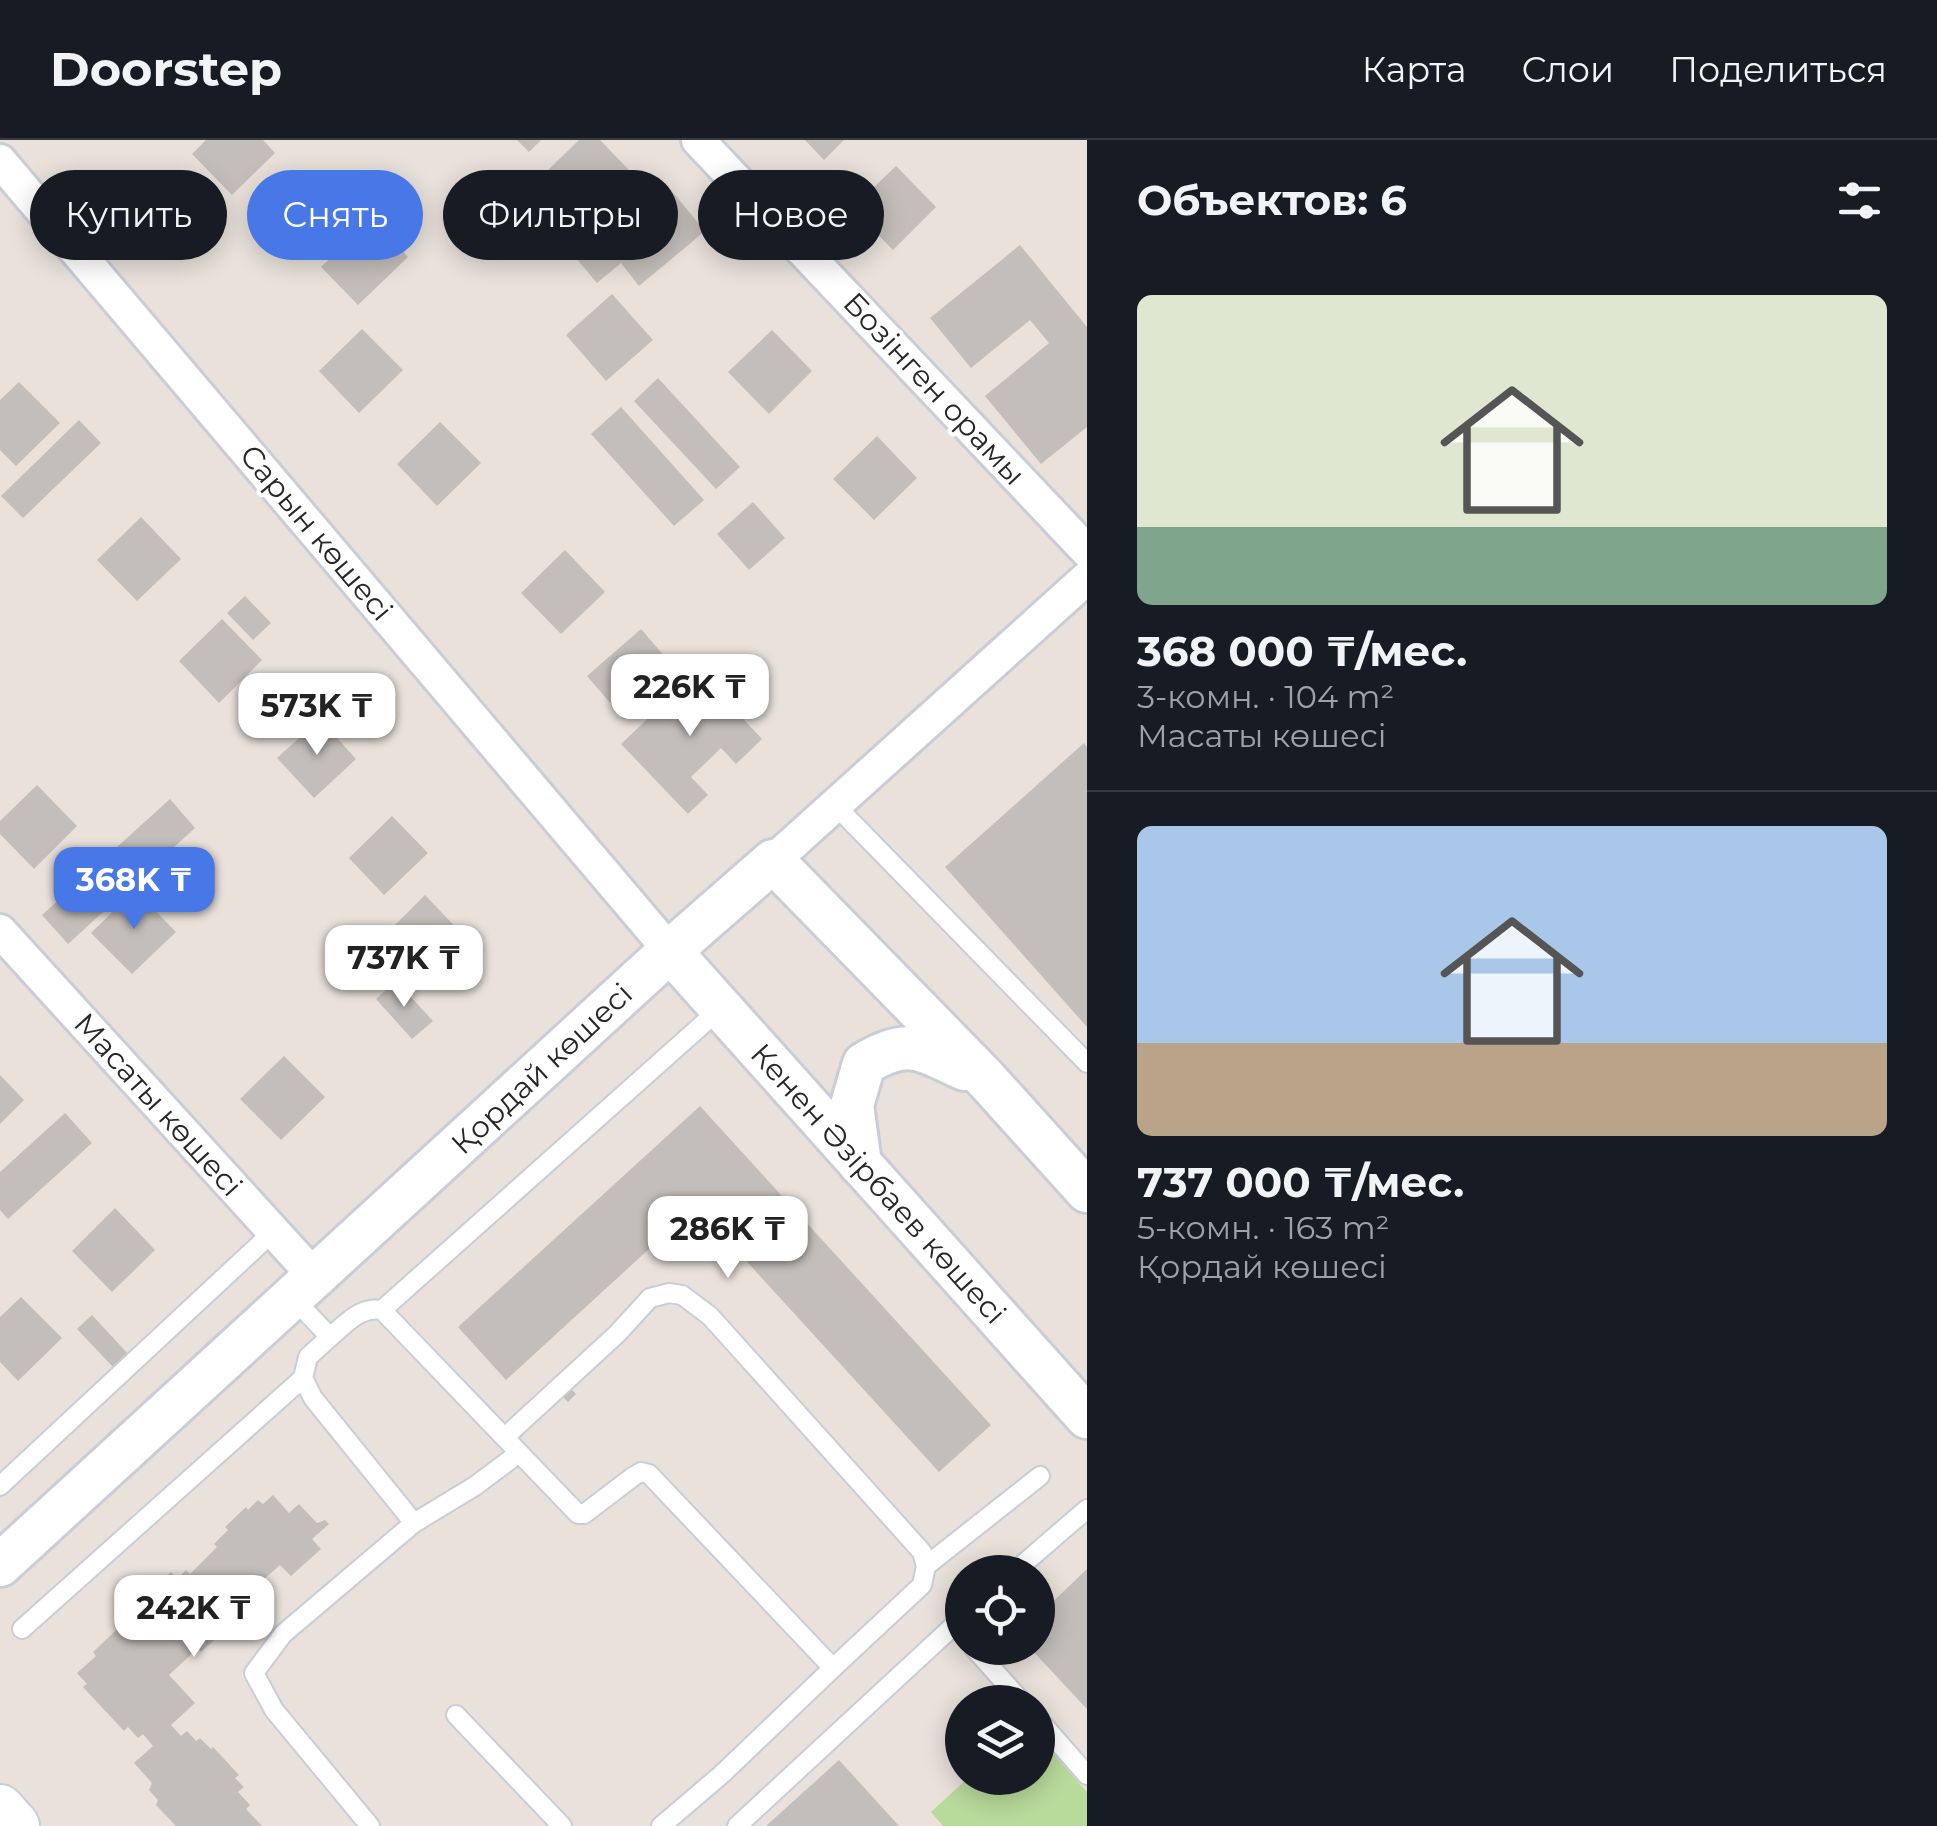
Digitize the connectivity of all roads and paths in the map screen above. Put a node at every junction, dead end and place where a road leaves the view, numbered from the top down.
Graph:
1 (698, 140) edge
2 (0, 162) edge
3 (1087, 551) edge
4 (1087, 578) edge
5 (835, 805) junction
6 (773, 860) junction
7 (0, 931) edge
8 (670, 950) junction
9 (721, 1008) junction
10 (1087, 1063) edge
11 (984, 1077) junction
12 (860, 1164) junction
13 (1087, 1191) edge
14 (274, 1231) junction
15 (305, 1288) junction
16 (382, 1310) junction
17 (330, 1337) junction
18 (303, 1378) junction
19 (1087, 1416) edge
20 (505, 1437) junction
21 (519, 1453) junction
22 (1040, 1476) dead end
23 (0, 1486) edge
24 (1087, 1509) edge
25 (414, 1523) junction
26 (1034, 1555) edge
27 (0, 1564) edge
28 (926, 1566) junction
29 (22, 1630) dead end
30 (945, 1639) edge
31 (989, 1665) edge
32 (833, 1668) junction
33 (1007, 1685) edge
34 (456, 1715) dead end
35 (1055, 1739) edge
36 (1087, 1775) edge
37 (0, 1809) edge
38 (15, 1826) edge
39 (370, 1826) edge
40 (562, 1826) edge
41 (661, 1826) edge
42 (736, 1826) edge

1 - 3 street, Бозінген орамы
2 - 8 street, Сарын көшесі
4 - 5 street, Қордай көшесі
5 - 6 street, Қордай көшесі
5 - 10 lane
6 - 8 street, Қордай көшесі
6 - 11 street
7 - 14 street, Масаты көшесі
8 - 9 street, Кенен Әзірбаев көшесі
8 - 15 street, Қордай көшесі
9 - 12 street, Кенен Әзірбаев көшесі
9 - 16 lane
11 - 12 street
11 - 13 street
12 - 19 street, Кенен Әзірбаев көшесі
14 - 15 street, Масаты көшесі
14 - 23 lane
15 - 17 lane
15 - 27 street, Қордай көшесі
16 - 17 lane
16 - 20 lane
17 - 18 lane
18 - 25 lane
18 - 29 lane
20 - 21 lane
20 - 28 lane
21 - 25 lane
21 - 32 lane
22 - 28 lane
24 - 26 lane
25 - 39 lane
28 - 32 lane
30 - 42 lane
31 - 33 lane
32 - 41 lane
34 - 40 lane
35 - 36 lane
37 - 38 main road

